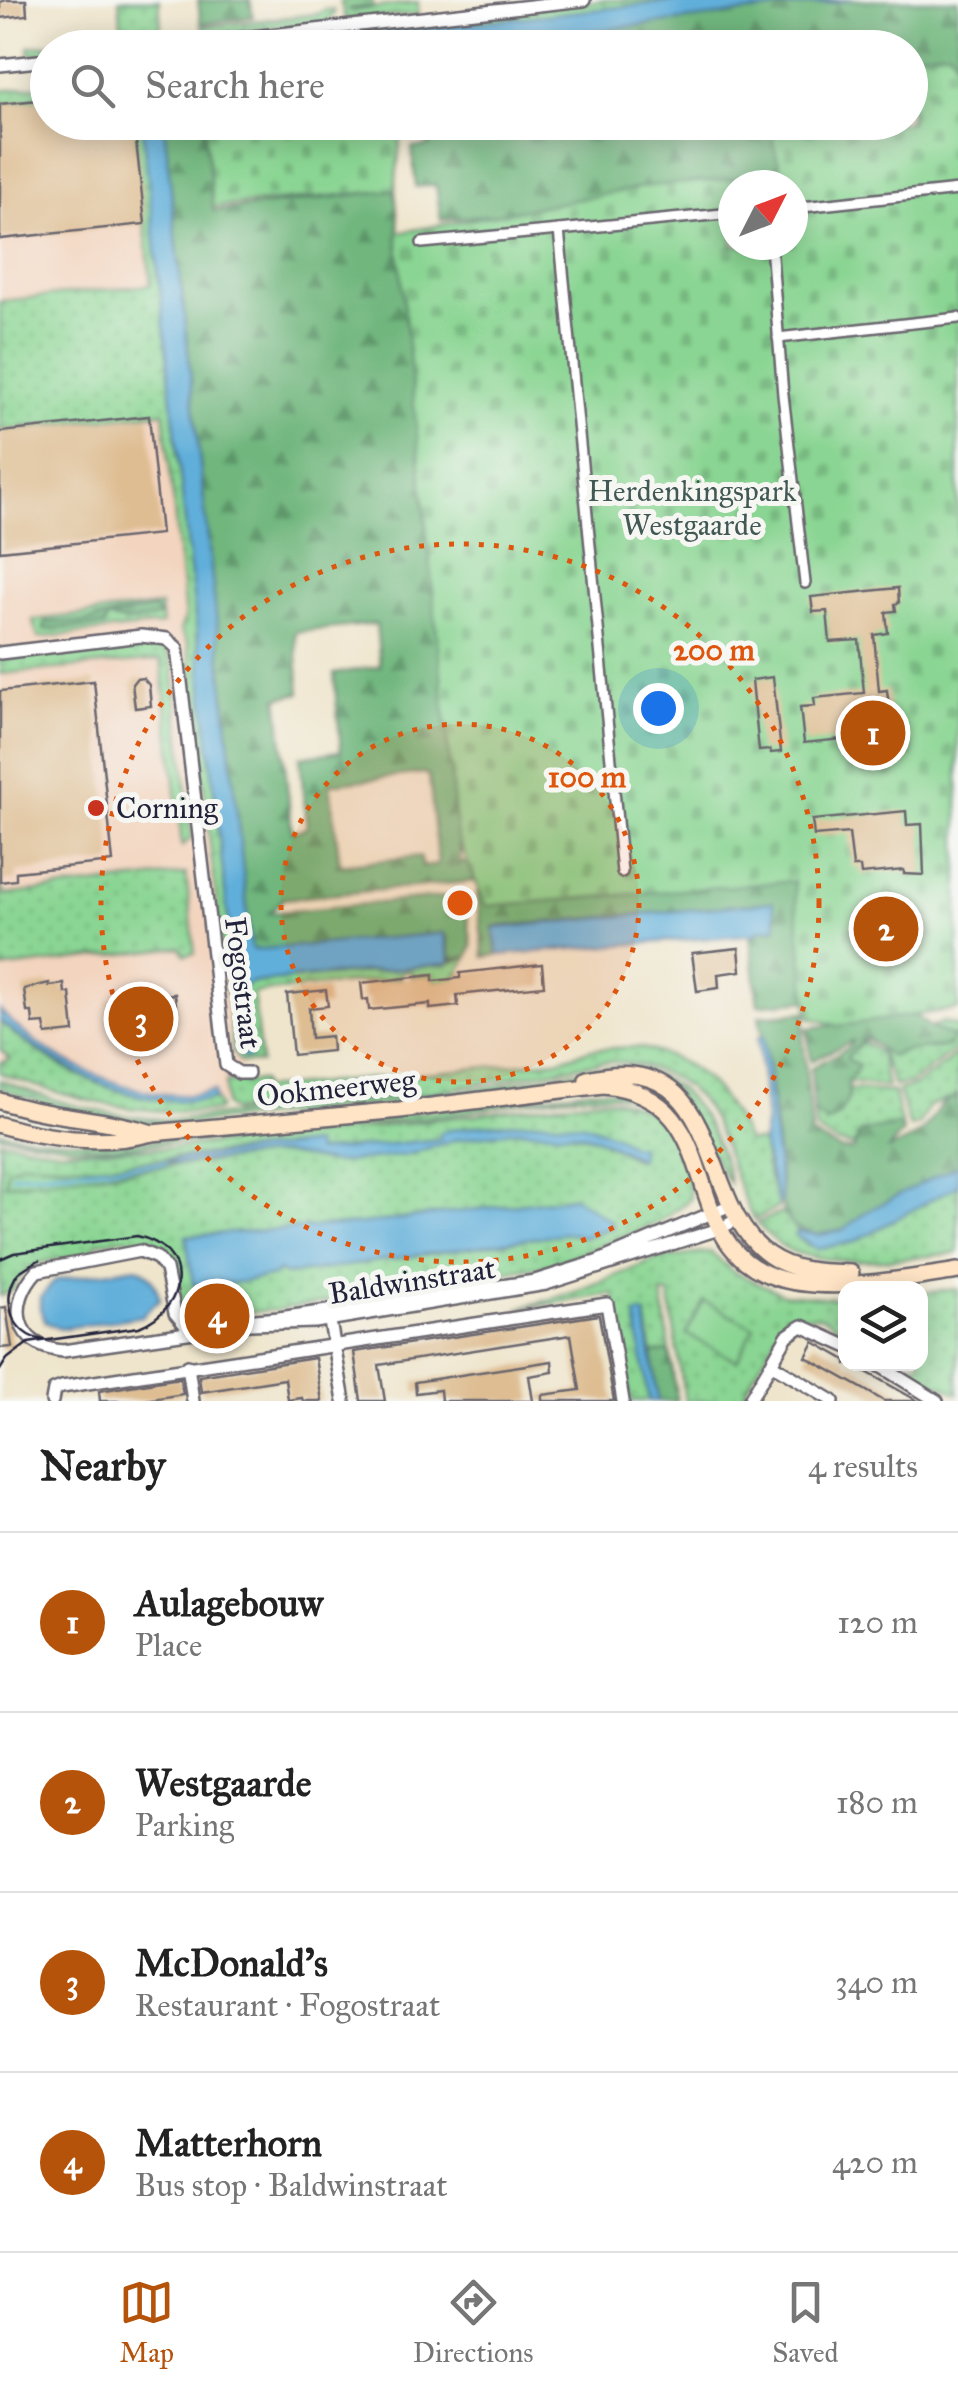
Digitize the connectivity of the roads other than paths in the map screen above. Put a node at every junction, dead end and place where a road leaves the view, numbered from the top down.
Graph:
1 (584, 0) edge
2 (315, 30) edge
3 (30, 62) edge
4 (0, 64) edge
5 (958, 190) edge
6 (808, 206) edge
7 (718, 215) edge
8 (559, 230) junction
9 (422, 243) dead end
10 (772, 260) edge
11 (958, 318) edge
12 (778, 338) junction
13 (805, 584) dead end
14 (0, 653) edge
15 (622, 872) dead end
16 (248, 1073) dead end
17 (525, 1094) junction
18 (0, 1101) edge
19 (0, 1125) edge
20 (152, 1133) junction
21 (734, 1212) junction
22 (716, 1221) junction
23 (958, 1270) edge
24 (329, 1316) junction
25 (838, 1342) edge
26 (334, 1344) junction
27 (770, 1364) junction
28 (188, 1366) junction
29 (889, 1371) edge
30 (53, 1396) edge
31 (193, 1401) edge
32 (344, 1401) edge
33 (623, 1401) edge
34 (749, 1401) edge
35 (834, 1401) edge
36 (937, 1401) edge

1 - 2 street
3 - 4 street
5 - 6 street
7 - 8 street
8 - 9 street
8 - 15 street
10 - 12 street
11 - 12 street
12 - 13 street
14 - 16 street, Fogostraat
17 - 20 main road, Ookmeerweg
17 - 21 main road, Ookmeerweg
17 - 22 main road, Ookmeerweg
18 - 20 main road, Ookmeerweg
19 - 20 main road, Ookmeerweg
21 - 22 street, Baldwinstraat
21 - 23 main road, Ookmeerweg
22 - 23 main road, Ookmeerweg
22 - 24 street, Baldwinstraat
24 - 24 street, Baldwinstraat
24 - 26 street
25 - 27 street
26 - 28 street, Baldwinstraat
26 - 32 street
26 - 33 street, Baldwinstraat
27 - 34 street
27 - 35 street
28 - 30 street, Baldwinstraat
28 - 31 street
29 - 36 street

